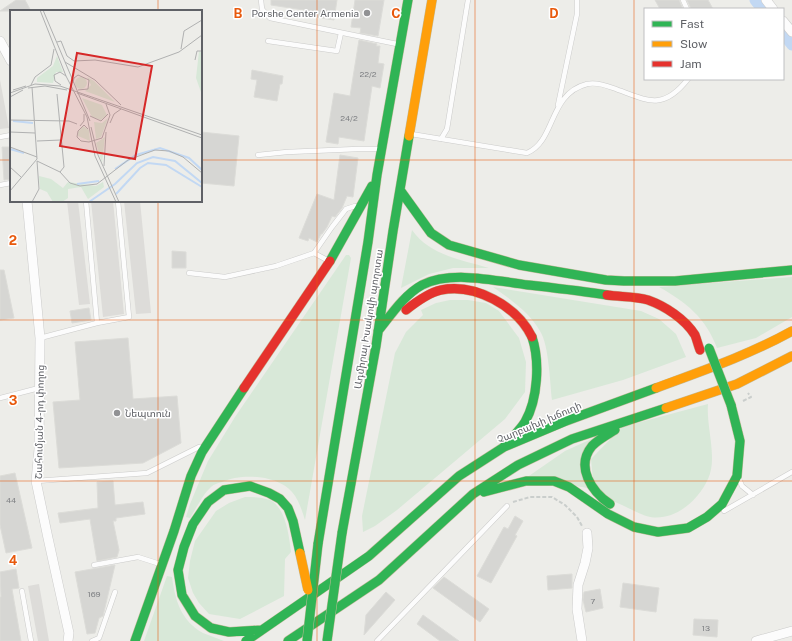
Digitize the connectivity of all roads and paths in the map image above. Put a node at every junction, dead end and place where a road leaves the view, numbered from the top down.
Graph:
1 (260, 0) edge
2 (408, 0) edge
3 (432, 0) edge
4 (468, 0) edge
5 (577, 0) edge
6 (766, 0) edge
7 (772, 8) edge
8 (784, 22) edge
9 (792, 32) edge
10 (341, 33) junction
11 (0, 41) edge
12 (268, 41) dead end
13 (400, 45) junction
14 (10, 59) edge
15 (687, 80) edge
16 (558, 106) junction
17 (410, 134) junction
18 (10, 135) edge
19 (0, 137) edge
20 (441, 139) junction
21 (382, 150) junction
22 (258, 155) dead end
23 (377, 175) junction
24 (10, 183) edge
25 (0, 185) edge
26 (400, 190) junction
27 (27, 202) edge
28 (86, 202) edge
29 (118, 202) edge
30 (363, 204) junction
31 (314, 253) junction
32 (330, 261) junction
33 (792, 270) edge
34 (189, 272) dead end
35 (624, 281) junction
36 (96, 323) junction
37 (378, 331) junction
38 (792, 331) edge
39 (40, 338) junction
40 (376, 346) junction
41 (705, 349) junction
42 (792, 356) edge
43 (39, 388) junction
44 (748, 392) dead end
45 (0, 398) edge
46 (719, 401) dead end
47 (734, 404) junction
48 (724, 415) dead end
49 (639, 416) junction
50 (207, 443) junction
51 (504, 447) junction
52 (792, 472) edge
53 (737, 476) junction
54 (36, 481) junction
55 (473, 494) junction
56 (753, 495) junction
57 (507, 506) joint
58 (618, 508) dead end
59 (691, 516) dead end
60 (707, 517) junction
61 (680, 520) dead end
62 (666, 522) dead end
63 (588, 533) joint
64 (94, 565) dead end
65 (162, 565) junction
66 (22, 591) dead end
67 (115, 592) dead end
68 (311, 603) junction
69 (263, 630) junction
70 (792, 632) edge
71 (31, 641) edge
72 (68, 641) edge
73 (92, 641) edge
74 (135, 641) edge
75 (246, 641) edge
76 (288, 641) edge
77 (307, 641) edge
78 (327, 641) edge
79 (377, 641) edge
80 (582, 641) edge
81 (756, 641) edge

1 - 10 lane
2 - 13 highway, Ադմիրալ Իսակովի պողոտա
3 - 17 highway, Ադմիրալ Իսակովի պողոտա
4 - 20 lane
5 - 16 lane
6 - 7 street
8 - 9 street
10 - 12 lane
10 - 13 lane
11 - 14 street
13 - 21 highway, Ադմիրալ Իսակովի պողոտա
15 - 16 lane
16 - 20 lane
17 - 20 lane
17 - 26 highway, Ադմիրալ Իսակովի պողոտա
18 - 19 lane
21 - 22 lane
21 - 23 highway, Ադմիրալ Իսակովի պողոտա
23 - 30 highway
23 - 68 highway, Ադմիրալ Իսակովի պողոտա, bridge
24 - 25 lane
26 - 35 highway
26 - 37 highway, Ադմիրալ Իսակովի պողոտա
27 - 39 street, Շահումյան 4-րդ փողոց
28 - 36 lane
29 - 36 lane
30 - 31 lane
30 - 32 highway
31 - 32 lane
31 - 34 lane
32 - 50 highway
33 - 35 highway
35 - 41 highway
36 - 39 lane
37 - 40 highway, Ադմիրալ Իսակովի պողոտա
37 - 41 highway
38 - 51 highway, Չարբախի խճուղի
39 - 43 street, Շահումյան 4-րդ փողոց
40 - 51 highway
40 - 78 highway, Ադմիրալ Իսակովի պողոտա, bridge
41 - 46 highway
41 - 47 highway, bridge
42 - 49 highway
43 - 45 lane
43 - 54 street, Շահումյան 4-րդ փողոց
44 - 47 path
47 - 53 highway
48 - 59 highway
49 - 55 highway
49 - 58 highway
50 - 54 lane
50 - 65 highway
51 - 69 highway, Չարբախի խճուղի
52 - 56 lane
53 - 56 lane
53 - 60 highway
54 - 72 street, Շահումյան 4-րդ փողոց
55 - 60 highway
55 - 76 highway
56 - 60 lane
57 - 63 path
57 - 79 lane
61 - 62 highway
63 - 80 street
64 - 65 lane
65 - 74 highway
66 - 71 lane
67 - 73 lane
68 - 69 highway, bridge
68 - 77 highway, Ադմիրալ Իսակովի պողոտա, bridge
69 - 75 highway, Չարբախի խճուղի
70 - 81 street

